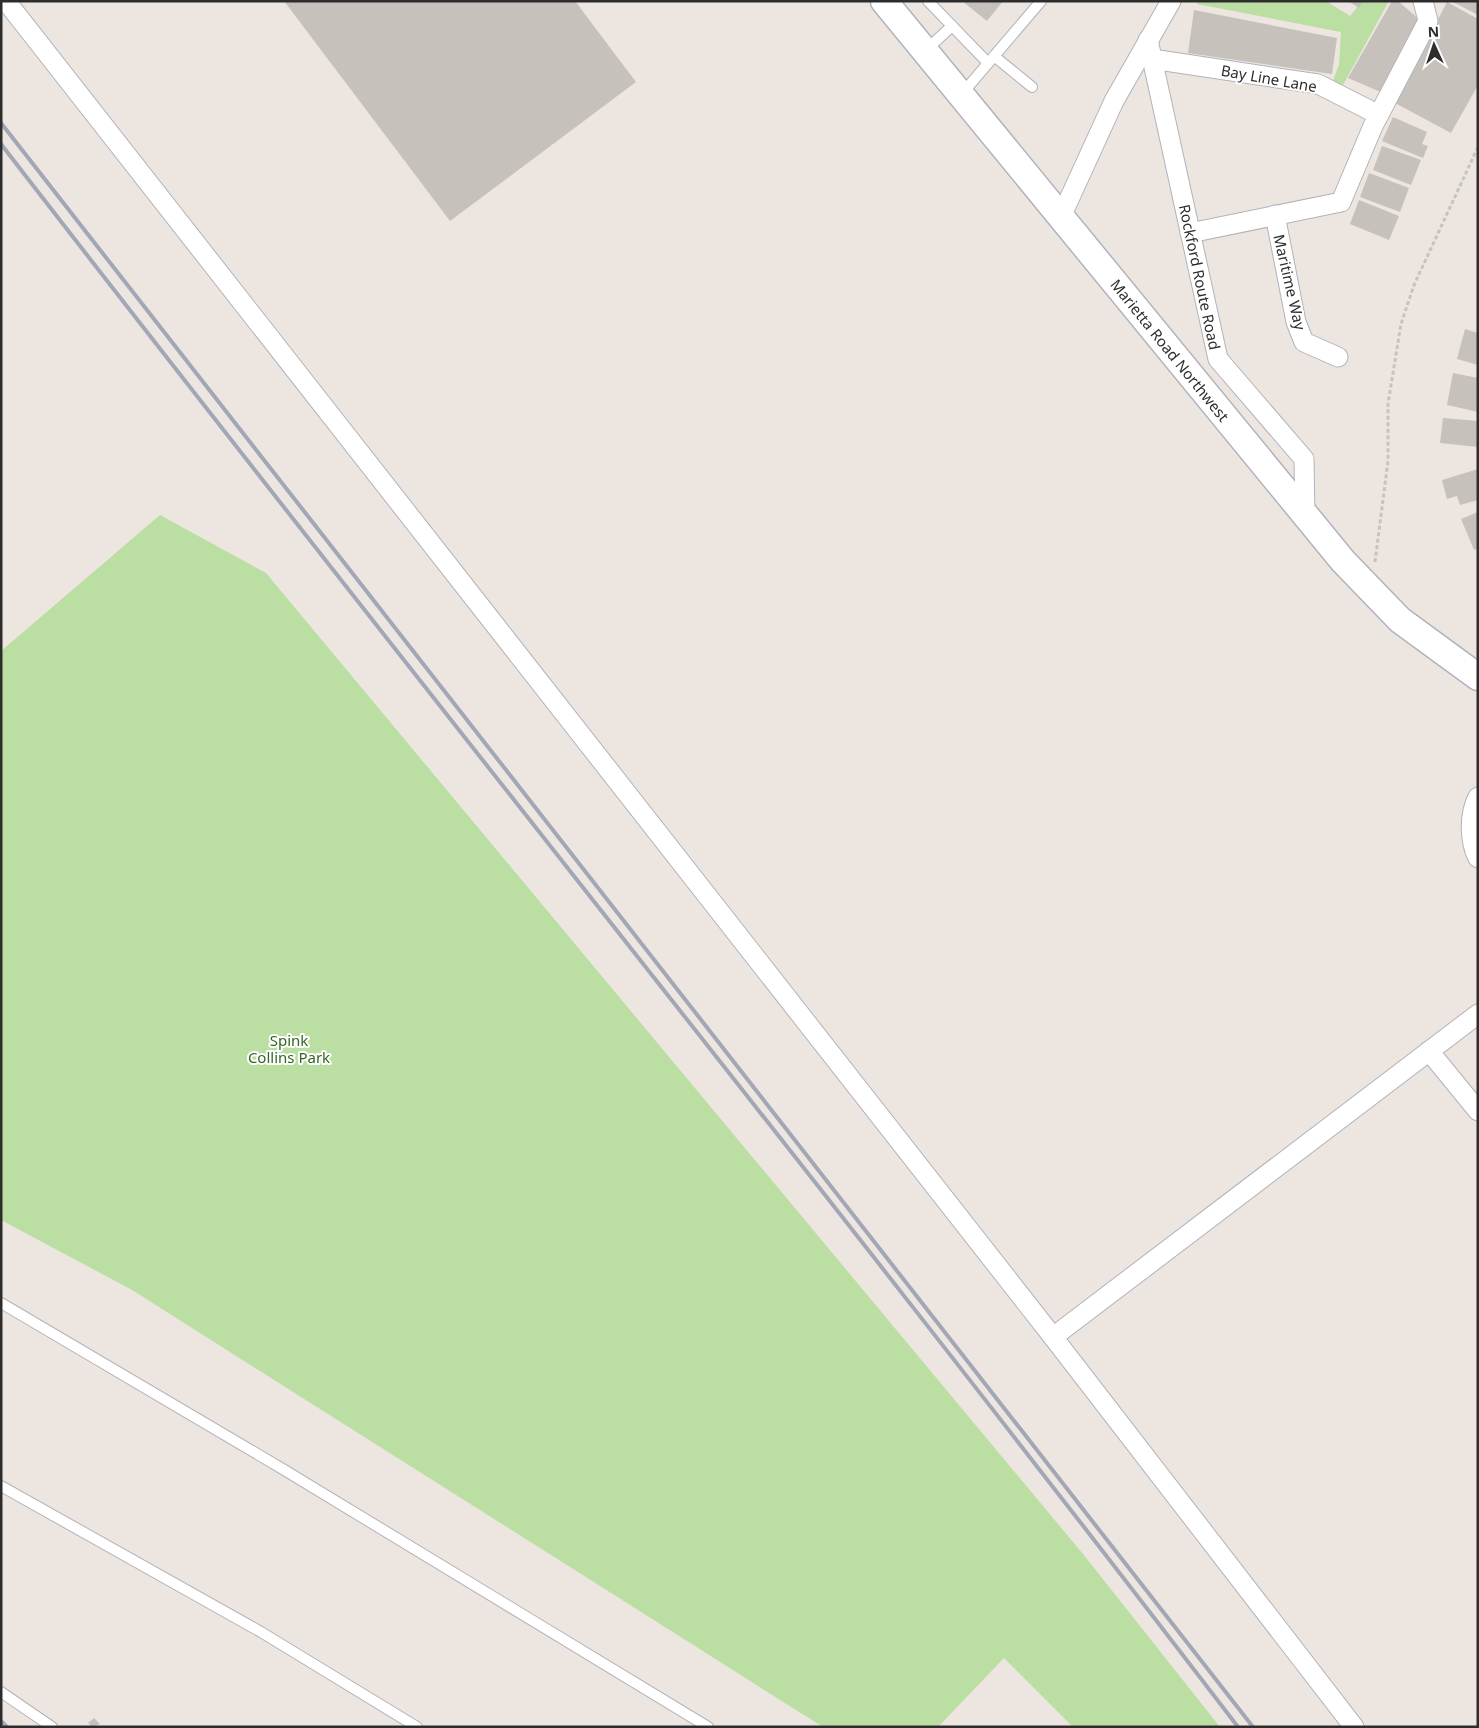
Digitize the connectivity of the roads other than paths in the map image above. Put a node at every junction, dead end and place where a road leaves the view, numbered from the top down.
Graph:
1 (6, 1) edge
2 (884, 1) edge
3 (928, 1) edge
4 (1041, 1) edge
5 (1171, 1) edge
6 (1423, 1) edge
7 (952, 26) junction
8 (1148, 40) junction
9 (925, 52) junction
10 (991, 59) junction
11 (1152, 59) junction
12 (1032, 87) dead end
13 (960, 95) junction
14 (1379, 115) junction
15 (1275, 215) junction
16 (1061, 217) junction
17 (1190, 233) junction
18 (1338, 357) dead end
19 (1306, 515) junction
20 (1478, 677) edge
21 (1478, 798) edge
22 (1478, 858) edge
23 (1478, 1014) edge
24 (1429, 1050) junction
25 (1478, 1111) edge
26 (1, 1303) edge
27 (1052, 1337) junction
28 (1, 1486) edge
29 (1, 1692) edge
30 (52, 1727) edge
31 (417, 1727) edge
32 (708, 1727) edge
33 (1354, 1727) edge

1 - 27 street
2 - 9 main road, Marietta Road Northwest
3 - 7 lane
4 - 10 lane
5 - 8 street
6 - 14 street
7 - 9 lane
7 - 10 lane
8 - 11 street, Rockford Route Road
8 - 16 street
9 - 13 main road, Marietta Road Northwest
10 - 12 lane
10 - 13 lane
11 - 14 street, Bay Line Lane
11 - 17 street, Rockford Route Road
13 - 16 main road, Marietta Road Northwest
14 - 15 street
15 - 17 street
15 - 18 street, Maritime Way
16 - 19 main road, Marietta Road Northwest
17 - 19 street, Rockford Route Road
19 - 20 main road, Marietta Road Northwest
21 - 22 street
23 - 24 street
24 - 25 street
24 - 27 street
26 - 32 lane
27 - 33 street
28 - 31 lane
29 - 30 lane

